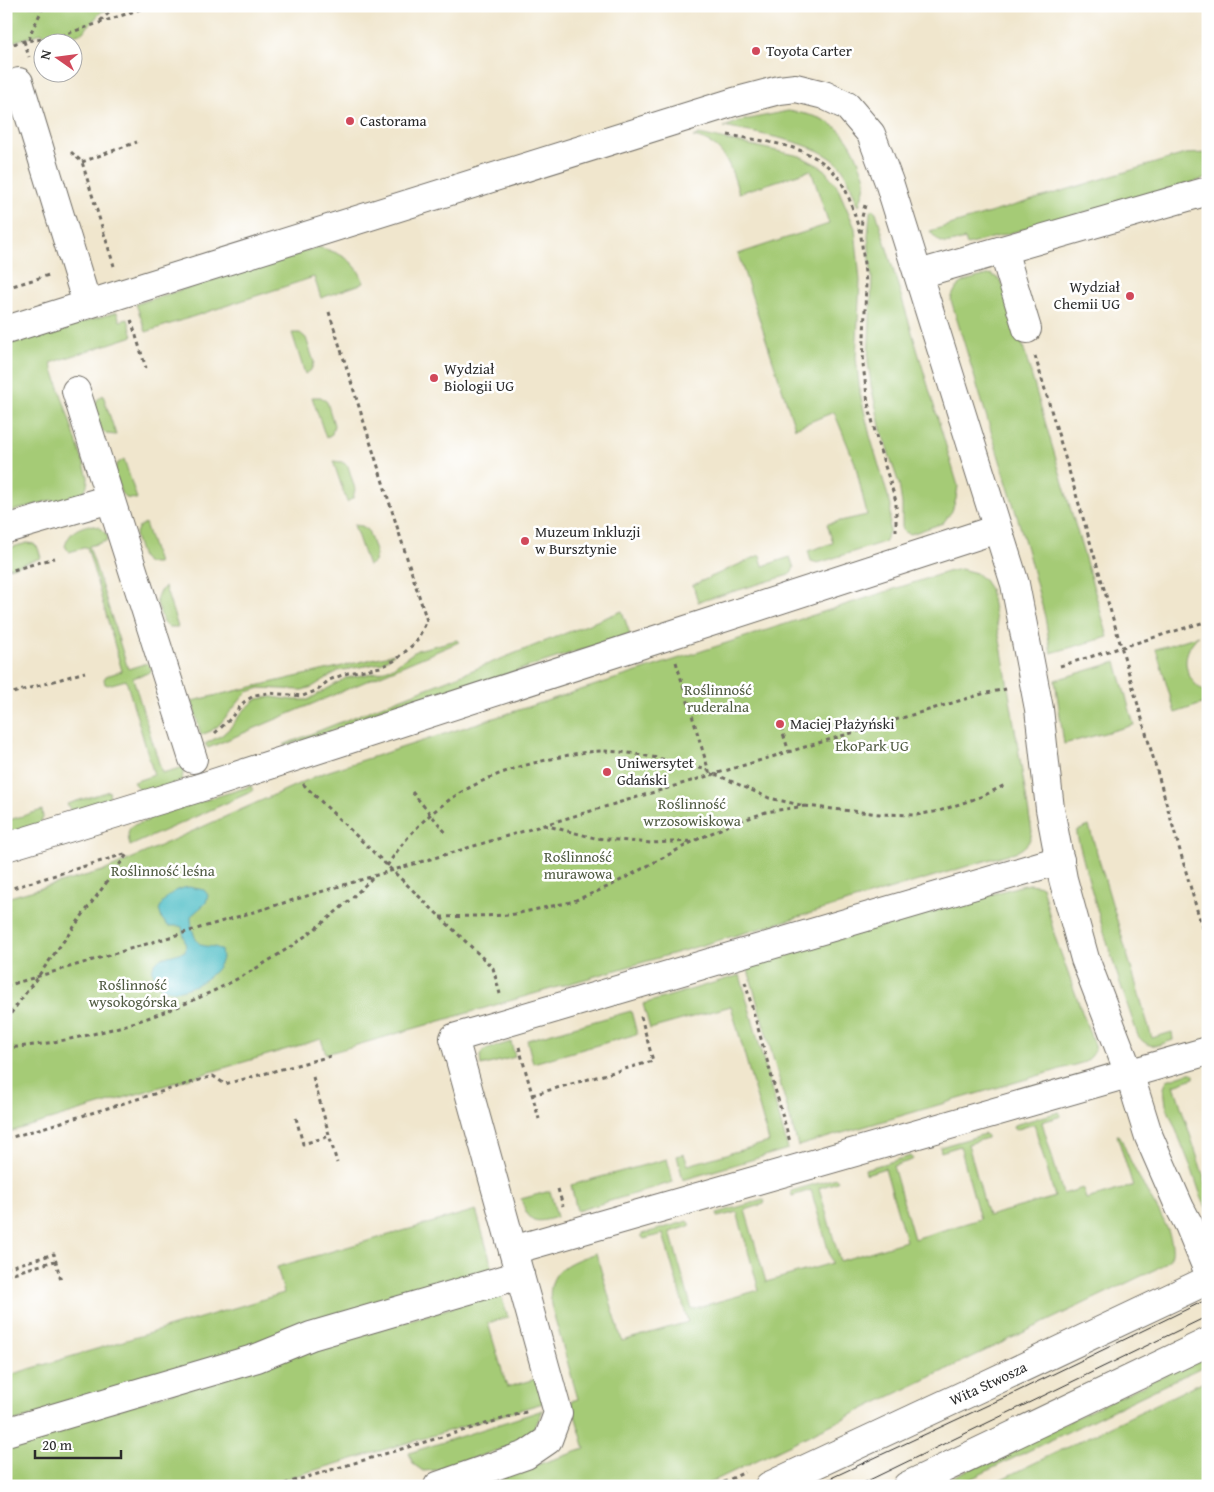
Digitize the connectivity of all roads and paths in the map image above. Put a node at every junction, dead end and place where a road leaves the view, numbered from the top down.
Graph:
1 (44, 6) edge
2 (113, 6) edge
3 (150, 6) edge
4 (97, 23) junction
5 (29, 40) junction
6 (6, 46) edge
7 (19, 82) dead end
8 (723, 134) dead end
9 (137, 142) dead end
10 (1208, 191) edge
11 (867, 199) dead end
12 (861, 236) junction
13 (1003, 250) junction
14 (919, 274) junction
15 (123, 293) junction
16 (88, 304) junction
17 (328, 308) dead end
18 (1027, 329) joint
19 (6, 330) edge
20 (146, 368) dead end
21 (76, 392) dead end
22 (110, 499) junction
23 (6, 529) edge
24 (997, 529) junction
25 (896, 538) dead end
26 (55, 558) dead end
27 (6, 572) edge
28 (1208, 621) edge
29 (1121, 646) junction
30 (675, 659) dead end
31 (1074, 662) dead end
32 (85, 672) dead end
33 (1007, 689) dead end
34 (6, 695) edge
35 (781, 727) dead end
36 (191, 751) joint
37 (789, 752) junction
38 (709, 771) junction
39 (715, 774) junction
40 (710, 775) junction
41 (303, 784) dead end
42 (1005, 785) dead end
43 (412, 792) dead end
44 (805, 806) junction
45 (431, 814) junction
46 (543, 825) junction
47 (447, 834) dead end
48 (694, 841) junction
49 (6, 847) edge
50 (1060, 860) junction
51 (387, 866) junction
52 (392, 870) junction
53 (374, 876) junction
54 (6, 890) edge
55 (440, 917) junction
56 (1208, 948) edge
57 (737, 955) junction
58 (38, 977) junction
59 (6, 986) edge
60 (502, 1000) dead end
61 (639, 1011) dead end
62 (6, 1020) edge
63 (517, 1038) dead end
64 (6, 1048) edge
65 (1208, 1050) edge
66 (331, 1056) dead end
67 (1129, 1073) junction
68 (313, 1077) dead end
69 (532, 1095) junction
70 (296, 1118) dead end
71 (539, 1119) dead end
72 (330, 1136) junction
73 (6, 1139) edge
74 (790, 1143) dead end
75 (337, 1163) dead end
76 (55, 1261) junction
77 (517, 1262) junction
78 (6, 1268) edge
79 (1208, 1271) edge
80 (6, 1275) edge
81 (1208, 1280) edge
82 (61, 1281) dead end
83 (1208, 1342) edge
84 (556, 1403) junction
85 (6, 1432) edge
86 (277, 1486) edge
87 (438, 1486) edge
88 (769, 1486) edge
89 (907, 1486) edge

1 - 5 path
2 - 4 path
3 - 4 path
4 - 5 path
5 - 6 path
7 - 16 street
8 - 12 path
9 - 15 path
10 - 13 street
11 - 12 path
12 - 25 path
13 - 14 street
13 - 18 street
14 - 15 street
14 - 24 street
15 - 16 street
15 - 20 path
16 - 19 street
17 - 36 path
18 - 29 path
21 - 22 street
22 - 23 street
22 - 36 street
24 - 49 street
24 - 50 street
26 - 27 path
28 - 29 path
29 - 31 path
29 - 56 path
30 - 38 path
32 - 34 path
33 - 37 path
35 - 37 path
37 - 39 path
38 - 40 path
38 - 45 path
39 - 40 path
39 - 44 path
40 - 46 path
41 - 51 path
42 - 44 path
43 - 45 path
44 - 48 path
45 - 47 path
45 - 51 path
46 - 48 path
46 - 52 path
48 - 55 path
50 - 57 street
50 - 67 street
51 - 52 path
52 - 53 path
52 - 55 path
53 - 58 path
53 - 64 path
54 - 58 path
55 - 60 path
57 - 74 path
57 - 77 street
58 - 59 path
58 - 62 path
61 - 69 path
63 - 69 path
65 - 67 street
66 - 73 path
67 - 77 street
67 - 79 street
68 - 72 path
69 - 71 path
70 - 72 path
72 - 75 path
76 - 78 path
76 - 80 path
76 - 82 path
77 - 84 street
77 - 85 street
81 - 88 street, Wita Stwosza
83 - 89 street
84 - 86 path
84 - 87 street

